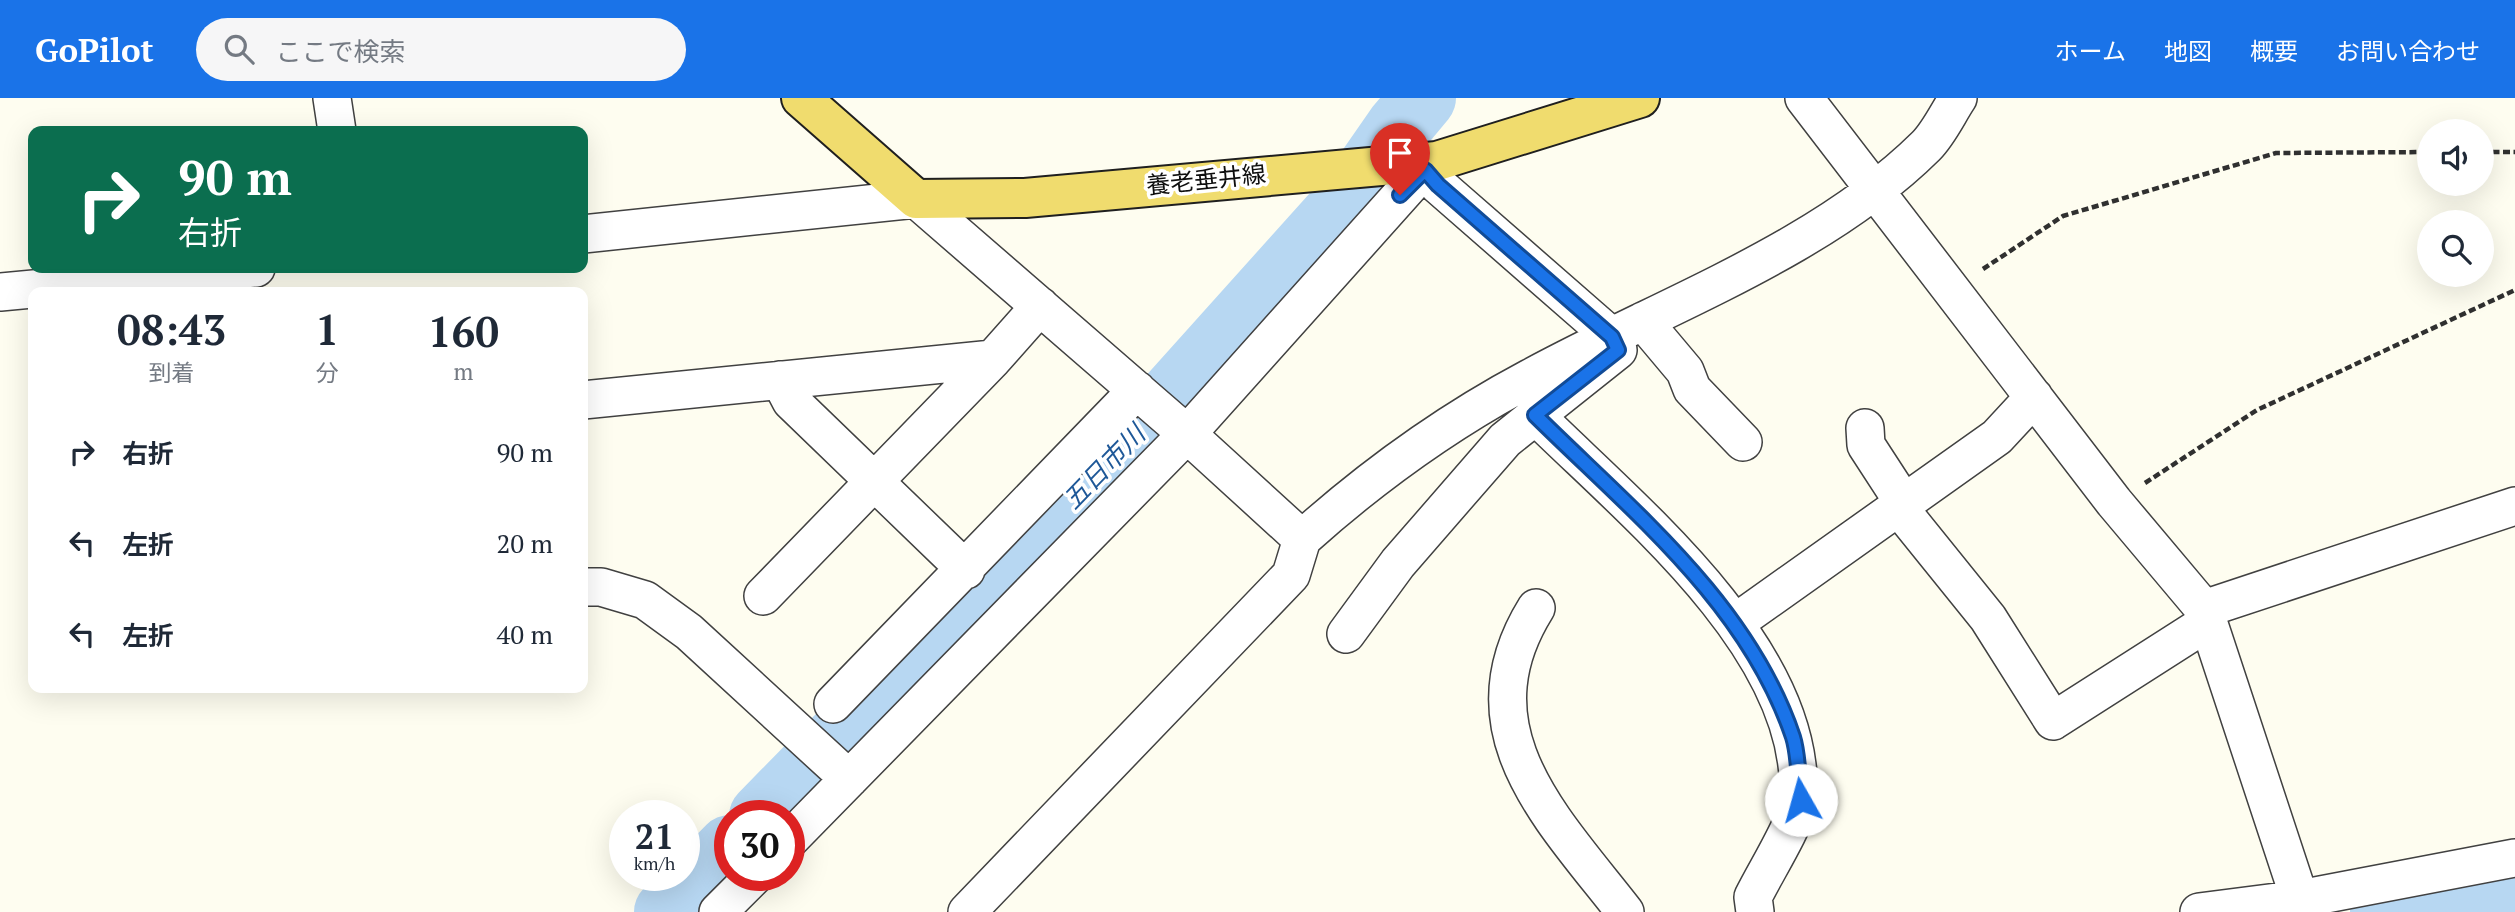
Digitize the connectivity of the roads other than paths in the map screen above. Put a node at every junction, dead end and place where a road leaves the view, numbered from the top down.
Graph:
1 (332, 98) edge
2 (801, 98) edge
3 (1640, 98) edge
4 (1804, 98) edge
5 (1958, 98) edge
6 (336, 126) edge
7 (1417, 165) junction
8 (1873, 191) junction
9 (916, 199) junction
10 (588, 233) edge
11 (203, 273) edge
12 (53, 287) edge
13 (28, 289) edge
14 (0, 292) edge
15 (1040, 306) junction
16 (1628, 329) junction
17 (993, 359) junction
18 (780, 380) junction
19 (1137, 390) junction
20 (2034, 397) junction
21 (588, 399) edge
22 (1535, 415) junction
23 (1865, 428) dead end
24 (1187, 434) junction
25 (1743, 442) dead end
26 (875, 482) junction
27 (2515, 506) edge
28 (1902, 507) junction
29 (1302, 539) junction
30 (965, 570) junction
31 (588, 587) edge
32 (763, 596) dead end
33 (1536, 608) dead end
34 (2206, 616) junction
35 (1734, 623) junction
36 (1346, 634) dead end
37 (833, 704) dead end
38 (849, 779) junction
39 (805, 824) edge
40 (2515, 858) edge
41 (739, 891) edge
42 (2302, 906) edge
43 (718, 912) edge
44 (967, 912) edge
45 (1625, 912) edge
46 (1755, 912) edge
47 (2199, 912) edge

1 - 6 street
2 - 9 main road
3 - 7 main road, 養老垂井線
4 - 8 street
5 - 8 street
7 - 9 main road, 養老垂井線
7 - 16 street
7 - 24 street
8 - 16 street
8 - 20 street
9 - 10 street
9 - 15 street
11 - 12 street
13 - 14 street
15 - 17 street
15 - 19 street
16 - 22 street
16 - 25 street
16 - 29 street
17 - 18 street
17 - 26 street
18 - 21 street
18 - 26 street
19 - 24 street
19 - 30 street
20 - 28 street
20 - 34 street
22 - 35 street
22 - 36 street
23 - 28 street
24 - 29 street
24 - 38 street
26 - 30 street
26 - 32 street
27 - 34 street
28 - 34 street
28 - 35 street
29 - 44 street
30 - 37 street
31 - 38 street
33 - 45 street
34 - 42 street
35 - 46 street
38 - 39 street
40 - 42 street
41 - 43 street
42 - 47 street

